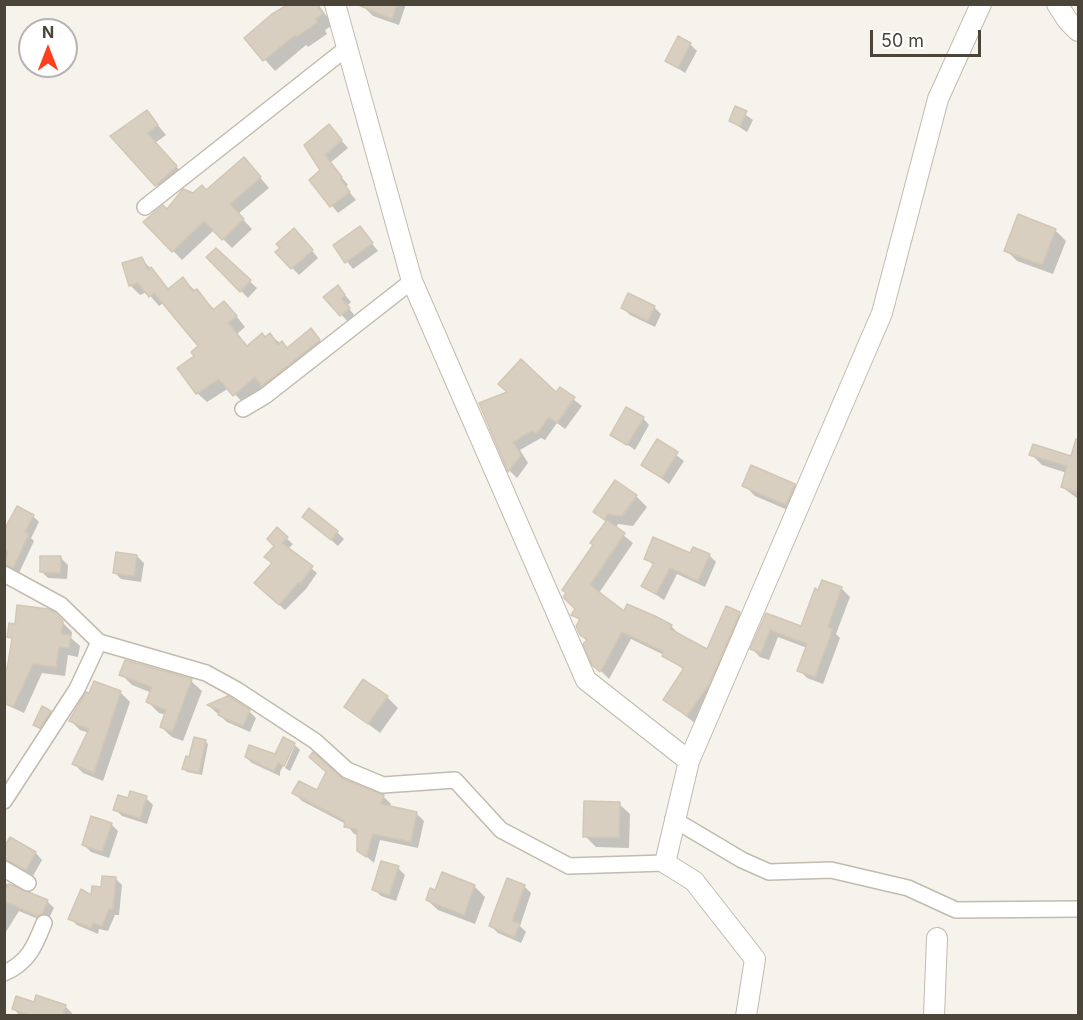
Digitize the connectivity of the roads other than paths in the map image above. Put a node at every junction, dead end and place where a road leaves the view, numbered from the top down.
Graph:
1 (335, 4) edge
2 (981, 4) edge
3 (1057, 4) edge
4 (1078, 30) edge
5 (348, 47) junction
6 (145, 207) dead end
7 (412, 281) junction
8 (243, 409) dead end
9 (4, 574) edge
10 (99, 642) junction
11 (689, 761) junction
12 (4, 801) edge
13 (672, 828) junction
14 (665, 863) junction
15 (4, 869) edge
16 (28, 883) dead end
17 (1078, 909) edge
18 (44, 923) dead end
19 (937, 938) dead end
20 (4, 973) edge
21 (746, 1016) edge
22 (934, 1016) edge

1 - 5 street
2 - 11 street
3 - 4 street
5 - 6 street
5 - 7 street
7 - 8 street
7 - 11 street
9 - 10 street
10 - 12 street
10 - 14 street
11 - 13 street
13 - 14 street
13 - 17 street
14 - 21 street
15 - 16 street
18 - 20 street
19 - 22 street

